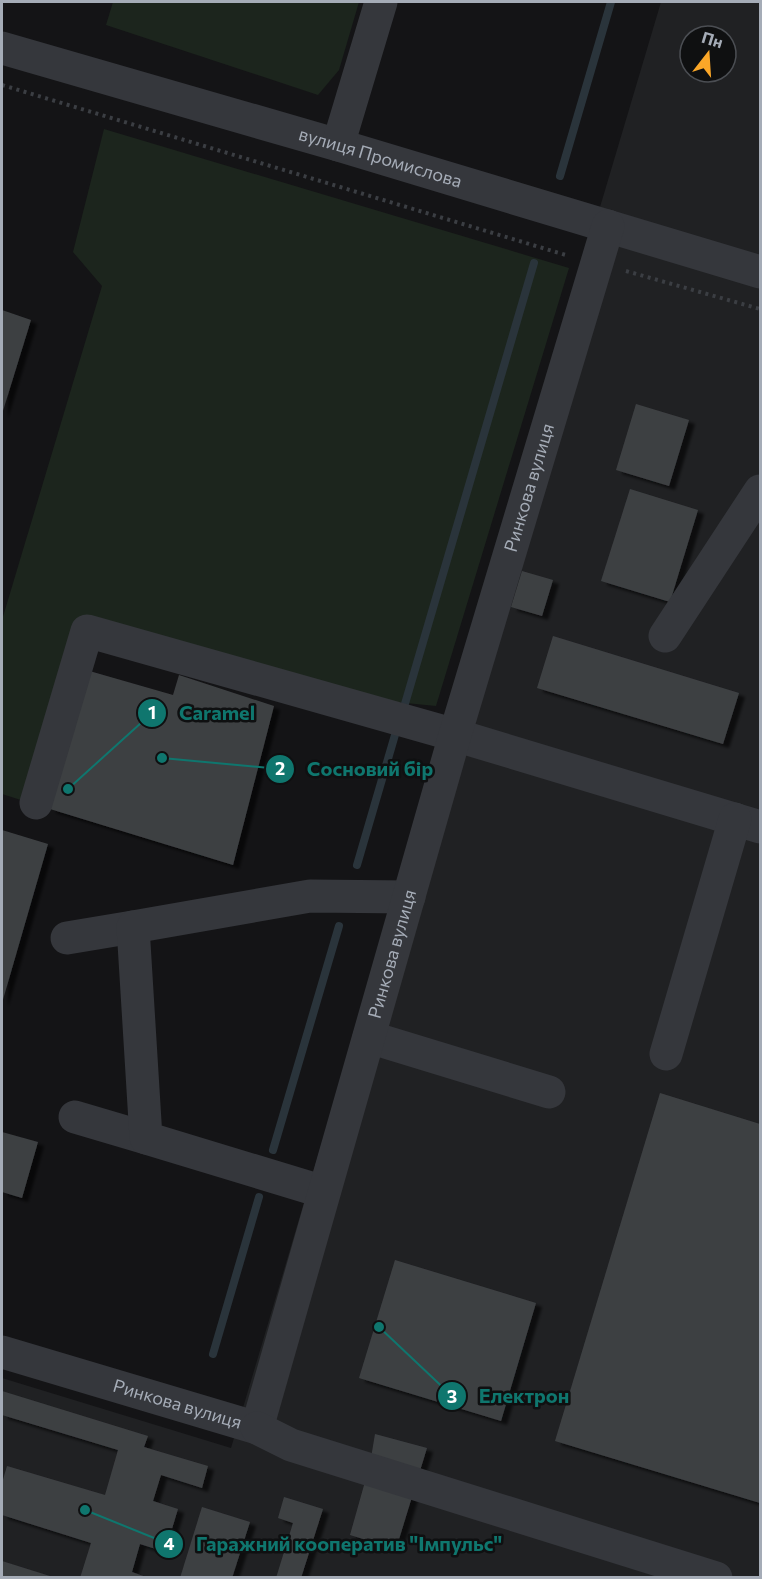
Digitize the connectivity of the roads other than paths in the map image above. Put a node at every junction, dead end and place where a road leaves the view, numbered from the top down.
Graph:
1 (381, 2) edge
2 (2, 48) edge
3 (338, 145) junction
4 (608, 226) junction
5 (760, 272) edge
6 (760, 491) edge
7 (665, 636) dead end
8 (455, 735) junction
9 (36, 803) dead end
10 (748, 823) edge
11 (409, 897) junction
12 (133, 927) junction
13 (67, 938) dead end
14 (369, 1037) junction
15 (666, 1054) dead end
16 (549, 1092) dead end
17 (75, 1117) dead end
18 (146, 1138) junction
19 (324, 1192) junction
20 (2, 1353) edge
21 (257, 1428) junction
22 (716, 1578) edge

1 - 3 street
2 - 3 street, вулиця Промислова
3 - 4 street, вулиця Промислова
4 - 5 street, вулиця Промислова
4 - 8 street, Ринкова вулиця
6 - 7 street
8 - 9 street
8 - 10 street
8 - 11 street, Ринкова вулиця
10 - 15 street
11 - 12 street
11 - 14 street, Ринкова вулиця
12 - 13 street
12 - 18 street
14 - 16 street
14 - 19 street, Ринкова вулиця
17 - 18 street
18 - 19 street
19 - 21 street, Ринкова вулиця
20 - 21 street, Ринкова вулиця
21 - 22 street

